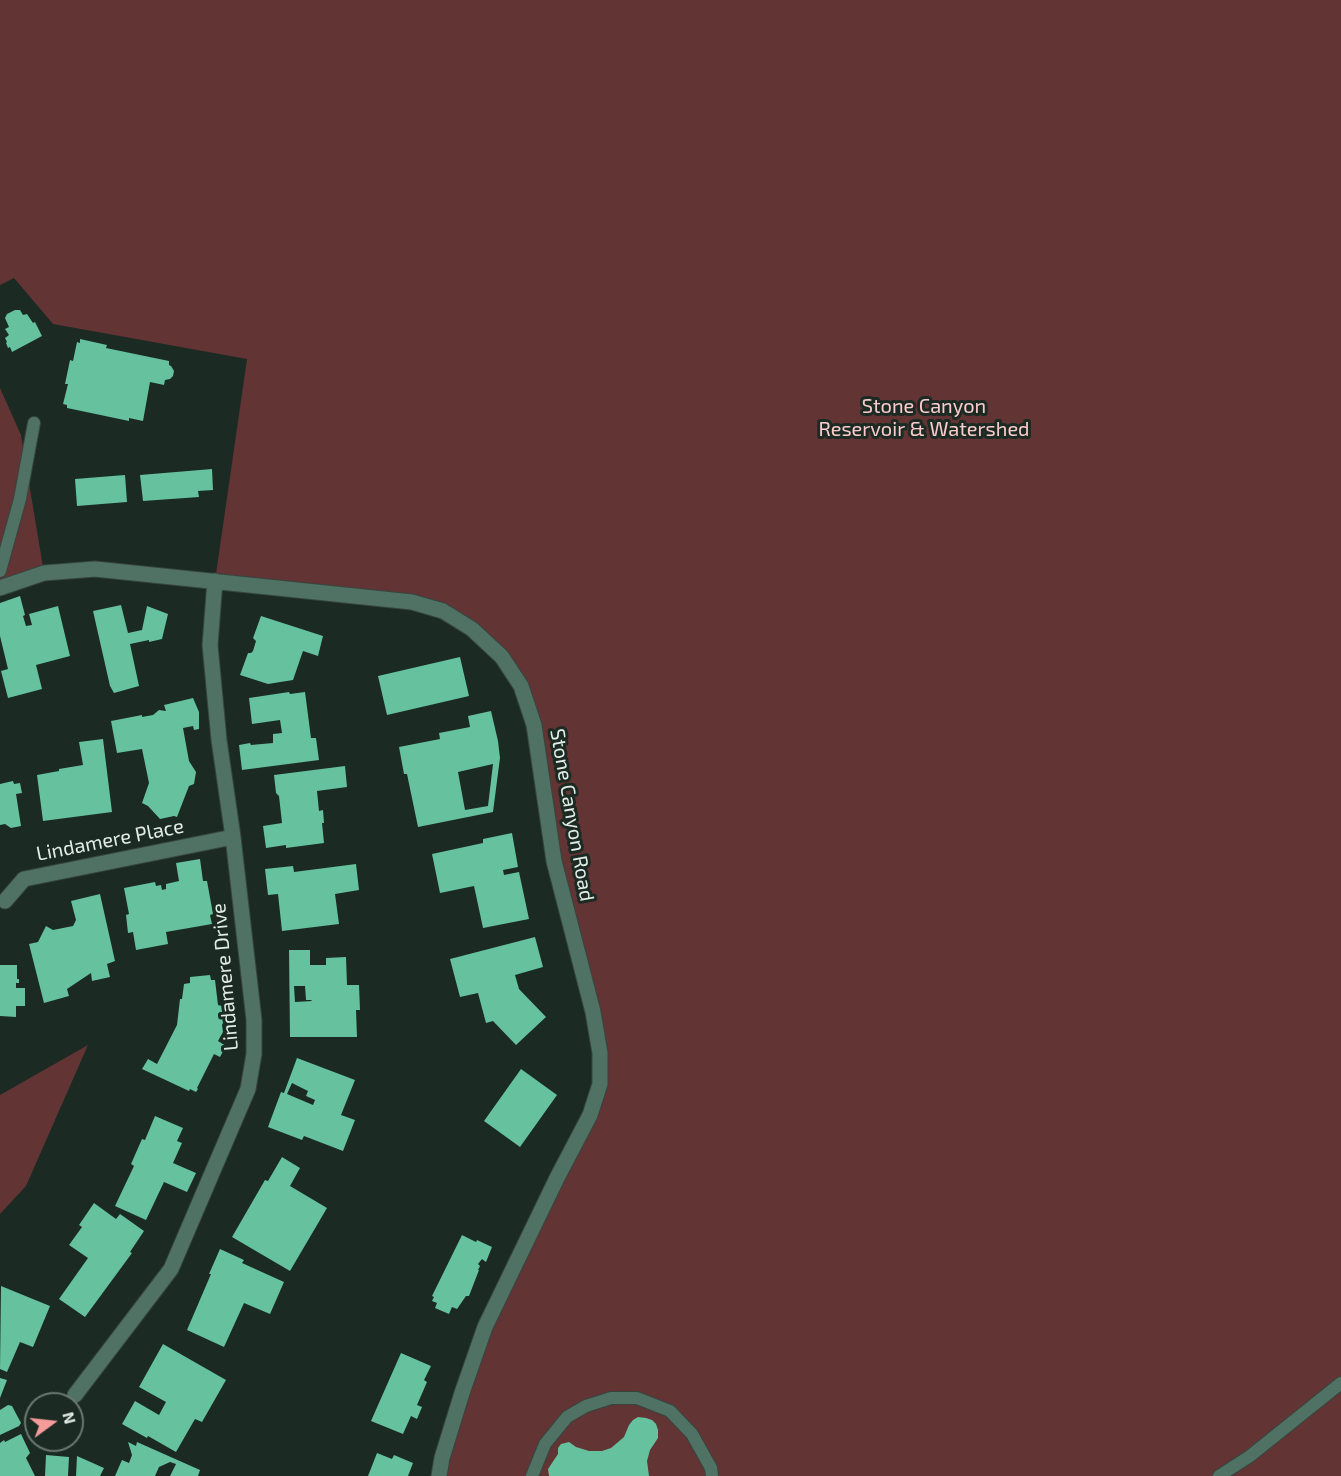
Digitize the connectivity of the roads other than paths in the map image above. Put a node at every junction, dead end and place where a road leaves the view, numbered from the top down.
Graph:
1 (34, 423) dead end
2 (0, 571) edge
3 (215, 581) junction
4 (0, 588) edge
5 (233, 837) junction
6 (6, 902) dead end
7 (1341, 1383) edge
8 (77, 1392) edge
9 (439, 1476) edge
10 (532, 1476) edge
11 (712, 1476) edge
12 (1219, 1476) edge

1 - 2 lane
3 - 4 street, Stone Canyon Road
3 - 5 street, Lindamere Drive
3 - 9 street, Stone Canyon Road
5 - 6 street, Lindamere Place
5 - 8 street, Lindamere Drive
7 - 12 lane
10 - 11 lane

